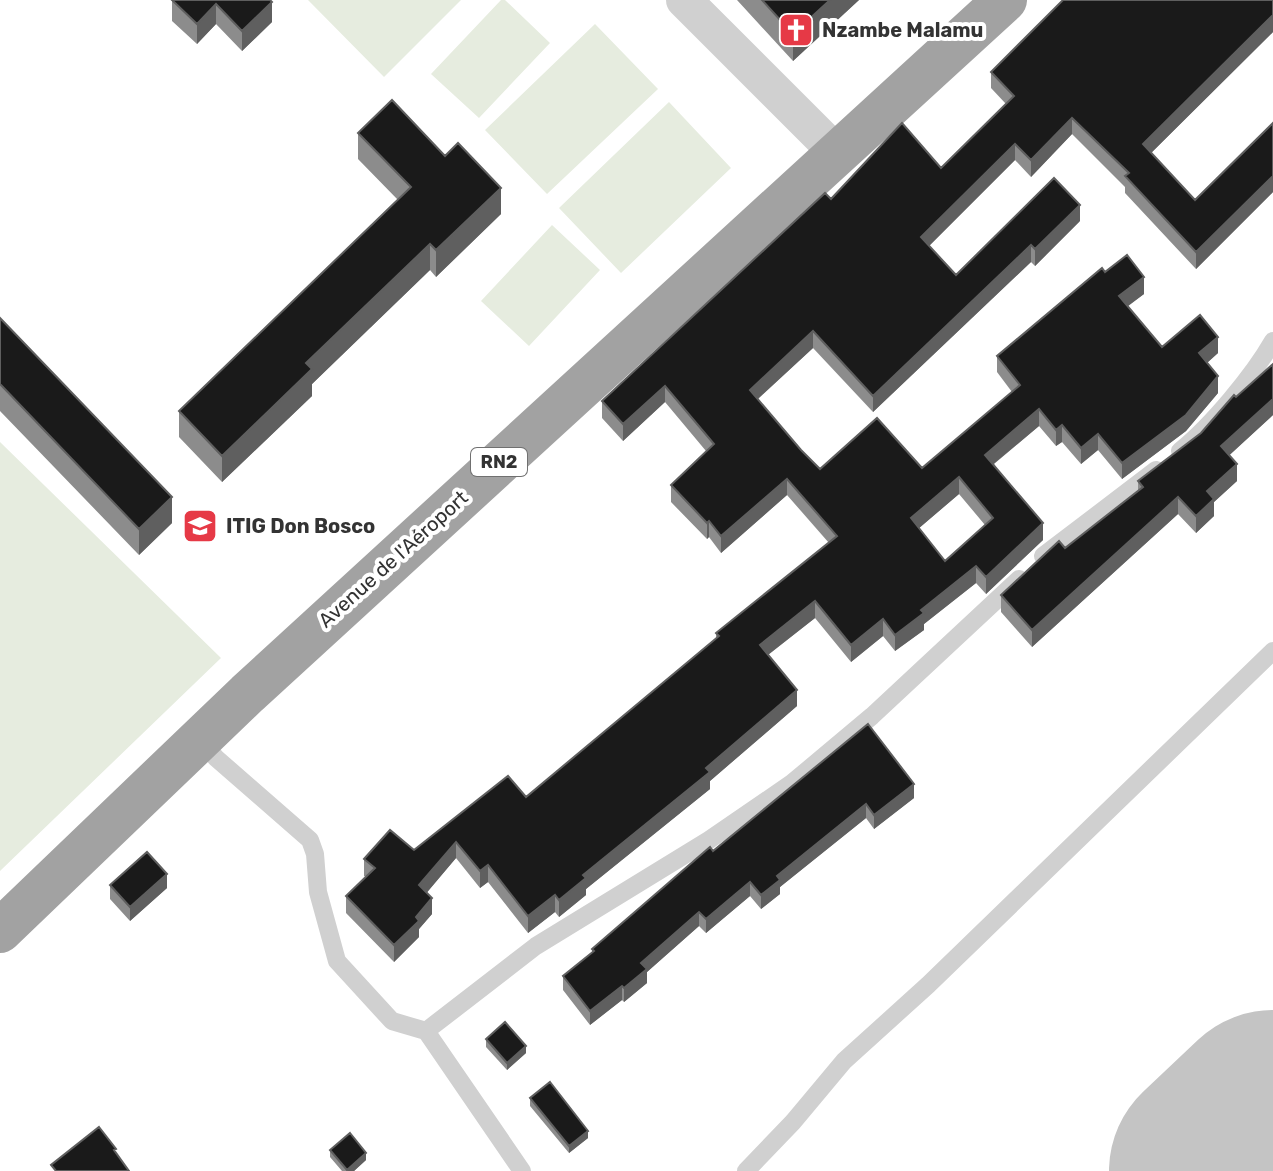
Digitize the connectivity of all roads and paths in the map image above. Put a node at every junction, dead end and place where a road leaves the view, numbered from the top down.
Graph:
1 (684, 0) edge
2 (1005, 0) edge
3 (837, 153) junction
4 (1273, 341) edge
5 (1273, 651) edge
6 (199, 739) junction
7 (0, 931) edge
8 (426, 1031) junction
9 (522, 1171) edge
10 (746, 1171) edge

1 - 3 street
2 - 3 highway, Avenue de l'Aéroport / RN2
3 - 6 highway, Avenue de l'Aéroport / RN2
4 - 8 lane
5 - 10 lane
6 - 7 highway, Avenue de l'Aéroport / RN2
6 - 8 lane
8 - 9 lane

